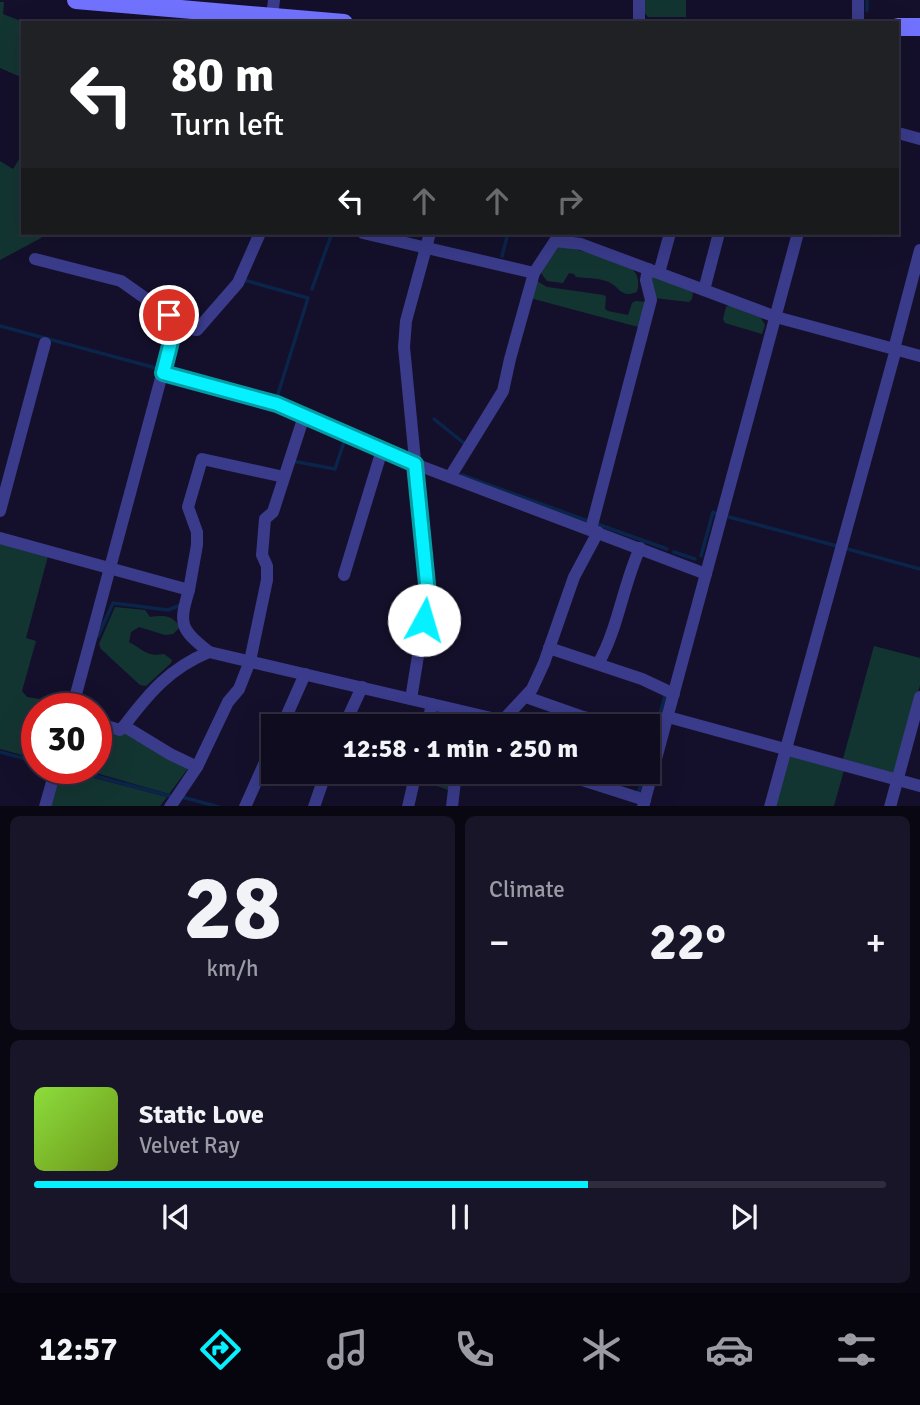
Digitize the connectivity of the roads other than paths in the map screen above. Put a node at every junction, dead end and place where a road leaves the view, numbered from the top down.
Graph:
1 (76, 0) edge
2 (639, 0) edge
3 (858, 0) edge
4 (95, 1) edge
5 (273, 9) edge
6 (334, 21) edge
7 (639, 21) edge
8 (858, 21) edge
9 (899, 27) edge
10 (920, 27) edge
11 (899, 133) edge
12 (920, 139) edge
13 (259, 235) edge
14 (372, 235) edge
15 (429, 235) edge
16 (669, 235) edge
17 (718, 235) edge
18 (797, 235) edge
19 (556, 237) edge
20 (426, 247) junction
21 (920, 250) edge
22 (35, 259) dead end
23 (654, 271) junction
24 (534, 273) junction
25 (704, 290) junction
26 (776, 317) junction
27 (175, 326) junction
28 (45, 343) dead end
29 (895, 349) junction
30 (920, 356) edge
31 (163, 373) junction
32 (304, 416) junction
33 (382, 450) junction
34 (415, 464) junction
35 (284, 477) junction
36 (450, 477) junction
37 (0, 511) edge
38 (594, 531) junction
39 (0, 538) edge
40 (640, 548) junction
41 (110, 569) junction
42 (706, 574) junction
43 (344, 575) dead end
44 (189, 590) junction
45 (549, 648) junction
46 (209, 652) junction
47 (250, 661) junction
48 (598, 664) junction
49 (305, 674) junction
50 (362, 687) junction
51 (76, 693) edge
52 (674, 694) junction
53 (526, 697) junction
54 (920, 697) edge
55 (411, 699) junction
56 (432, 704) junction
57 (287, 714) edge
58 (350, 714) edge
59 (430, 714) edge
60 (467, 714) edge
61 (509, 714) edge
62 (574, 714) edge
63 (668, 717) junction
64 (124, 726) junction
65 (112, 728) edge
66 (662, 738) joint
67 (786, 750) junction
68 (197, 767) junction
69 (261, 771) edge
70 (898, 780) junction
71 (52, 784) edge
72 (322, 784) edge
73 (413, 784) edge
74 (455, 784) edge
75 (591, 784) edge
76 (920, 786) edge
77 (644, 803) edge
78 (46, 806) edge
79 (171, 806) edge
80 (245, 806) edge
81 (314, 806) edge
82 (408, 806) edge
83 (452, 806) edge
84 (771, 806) edge
85 (890, 806) edge

1 - 4 street
2 - 7 street
3 - 8 street
4 - 5 street
5 - 6 street
9 - 10 street
11 - 12 street
13 - 27 street
14 - 20 street
15 - 20 street
16 - 23 street
17 - 25 street
18 - 26 street
19 - 23 street
19 - 24 street
20 - 24 street
20 - 34 street
21 - 29 street
22 - 27 street
23 - 25 street
23 - 38 street
24 - 36 street
25 - 26 street
26 - 29 street
26 - 42 street
27 - 31 street
28 - 37 street
29 - 30 street
29 - 67 street
31 - 32 street
31 - 41 street
32 - 33 street
32 - 35 street
33 - 34 street
33 - 43 street
34 - 36 street
34 - 55 street
35 - 44 street
35 - 47 street
36 - 38 street
38 - 40 street
38 - 45 street
39 - 41 street
40 - 42 street
40 - 48 street
41 - 44 street
41 - 51 street
42 - 52 street
44 - 46 street
45 - 48 street
45 - 53 street
46 - 47 street
46 - 64 street
47 - 49 street
47 - 68 street
48 - 52 street
49 - 50 street
49 - 57 street
50 - 55 street
50 - 58 street
52 - 63 street
53 - 61 street
53 - 62 street
54 - 70 street
55 - 56 street
56 - 59 street
56 - 60 street
63 - 66 street
63 - 67 street
64 - 65 street
64 - 68 street
66 - 77 street
67 - 70 street
67 - 84 street
68 - 79 street
69 - 80 street
70 - 76 street
70 - 85 street
71 - 78 street
72 - 81 street
73 - 82 street
74 - 83 street
75 - 77 street

